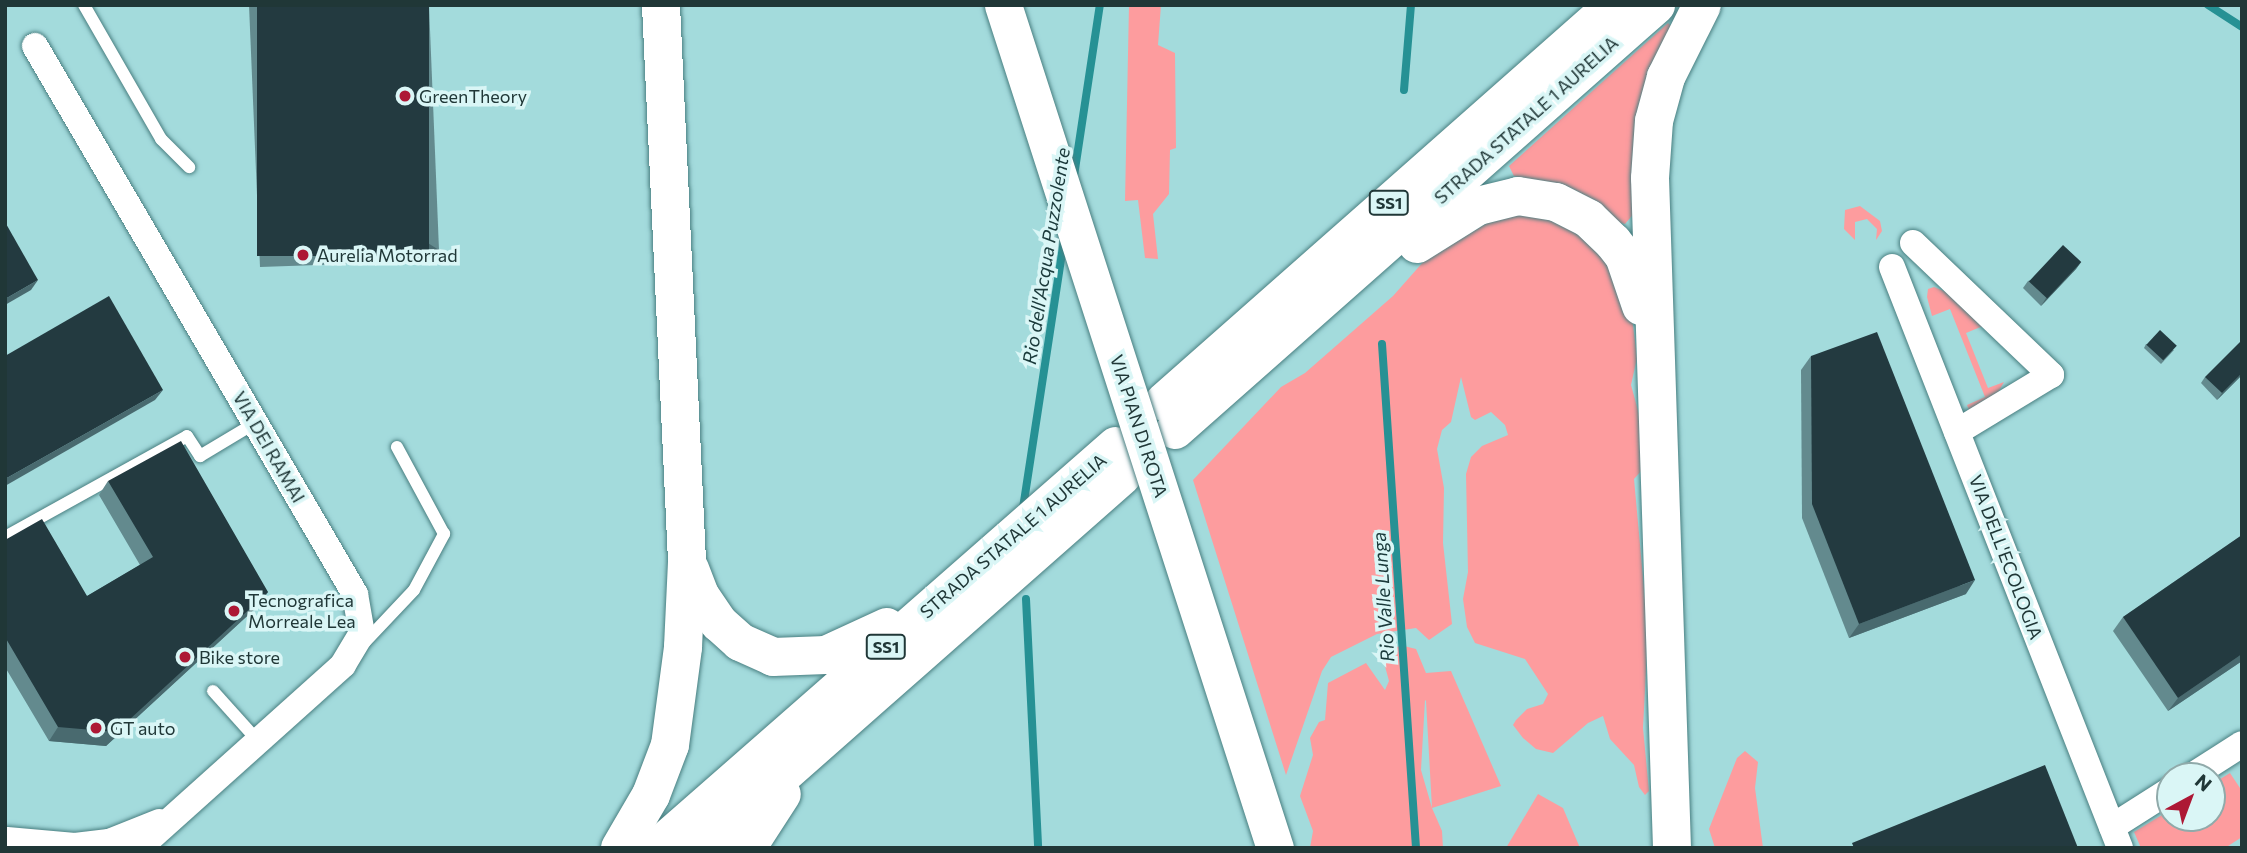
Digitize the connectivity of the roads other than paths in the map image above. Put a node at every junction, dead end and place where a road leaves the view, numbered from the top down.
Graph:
1 (84, 5) edge
2 (661, 5) edge
3 (1003, 5) edge
4 (1614, 5) edge
5 (1656, 5) edge
6 (1702, 5) edge
7 (35, 46) dead end
8 (189, 167) dead end
9 (1913, 243) dead end
10 (1892, 267) dead end
11 (1654, 373) junction
12 (1238, 376) junction
13 (255, 423) junction
14 (1957, 432) junction
15 (397, 447) dead end
16 (5, 537) edge
17 (687, 561) junction
18 (982, 562) junction
19 (343, 665) junction
20 (213, 691) dead end
21 (834, 730) junction
22 (260, 742) junction
23 (2242, 744) edge
24 (2214, 762) edge
25 (2156, 802) edge
26 (183, 813) junction
27 (2116, 837) edge
28 (8, 842) edge
29 (139, 848) edge
30 (620, 848) edge
31 (657, 848) edge
32 (700, 848) edge
33 (747, 848) edge
34 (1275, 848) edge
35 (1672, 848) edge

1 - 8 lane
2 - 17 highway
3 - 34 main road, VIA PIAN DI ROTA, bridge
4 - 12 highway, STRADA STATALE 1 AURELIA / SS1
5 - 12 highway, STRADA STATALE 1 AURELIA / SS1
6 - 11 highway
7 - 13 street, VIA DEI RAMAI
9 - 14 street
10 - 14 street, VIA DELL'ECOLOGIA
11 - 12 highway
11 - 35 highway
13 - 16 lane
13 - 19 street, VIA DEI RAMAI
14 - 27 street, VIA DELL'ECOLOGIA
15 - 19 lane
17 - 18 highway
17 - 30 highway
18 - 21 highway, STRADA STATALE 1 AURELIA / SS1
18 - 31 highway, STRADA STATALE 1 AURELIA / SS1
19 - 22 street, VIA DEI RAMAI
20 - 22 lane
21 - 32 highway, STRADA STATALE 1 AURELIA / SS1
21 - 33 highway
22 - 26 street, VIA DEI RAMAI
23 - 24 street
25 - 27 street
26 - 28 street, VIA DEI RAMAI
26 - 29 street, VIA DEI RAMAI

